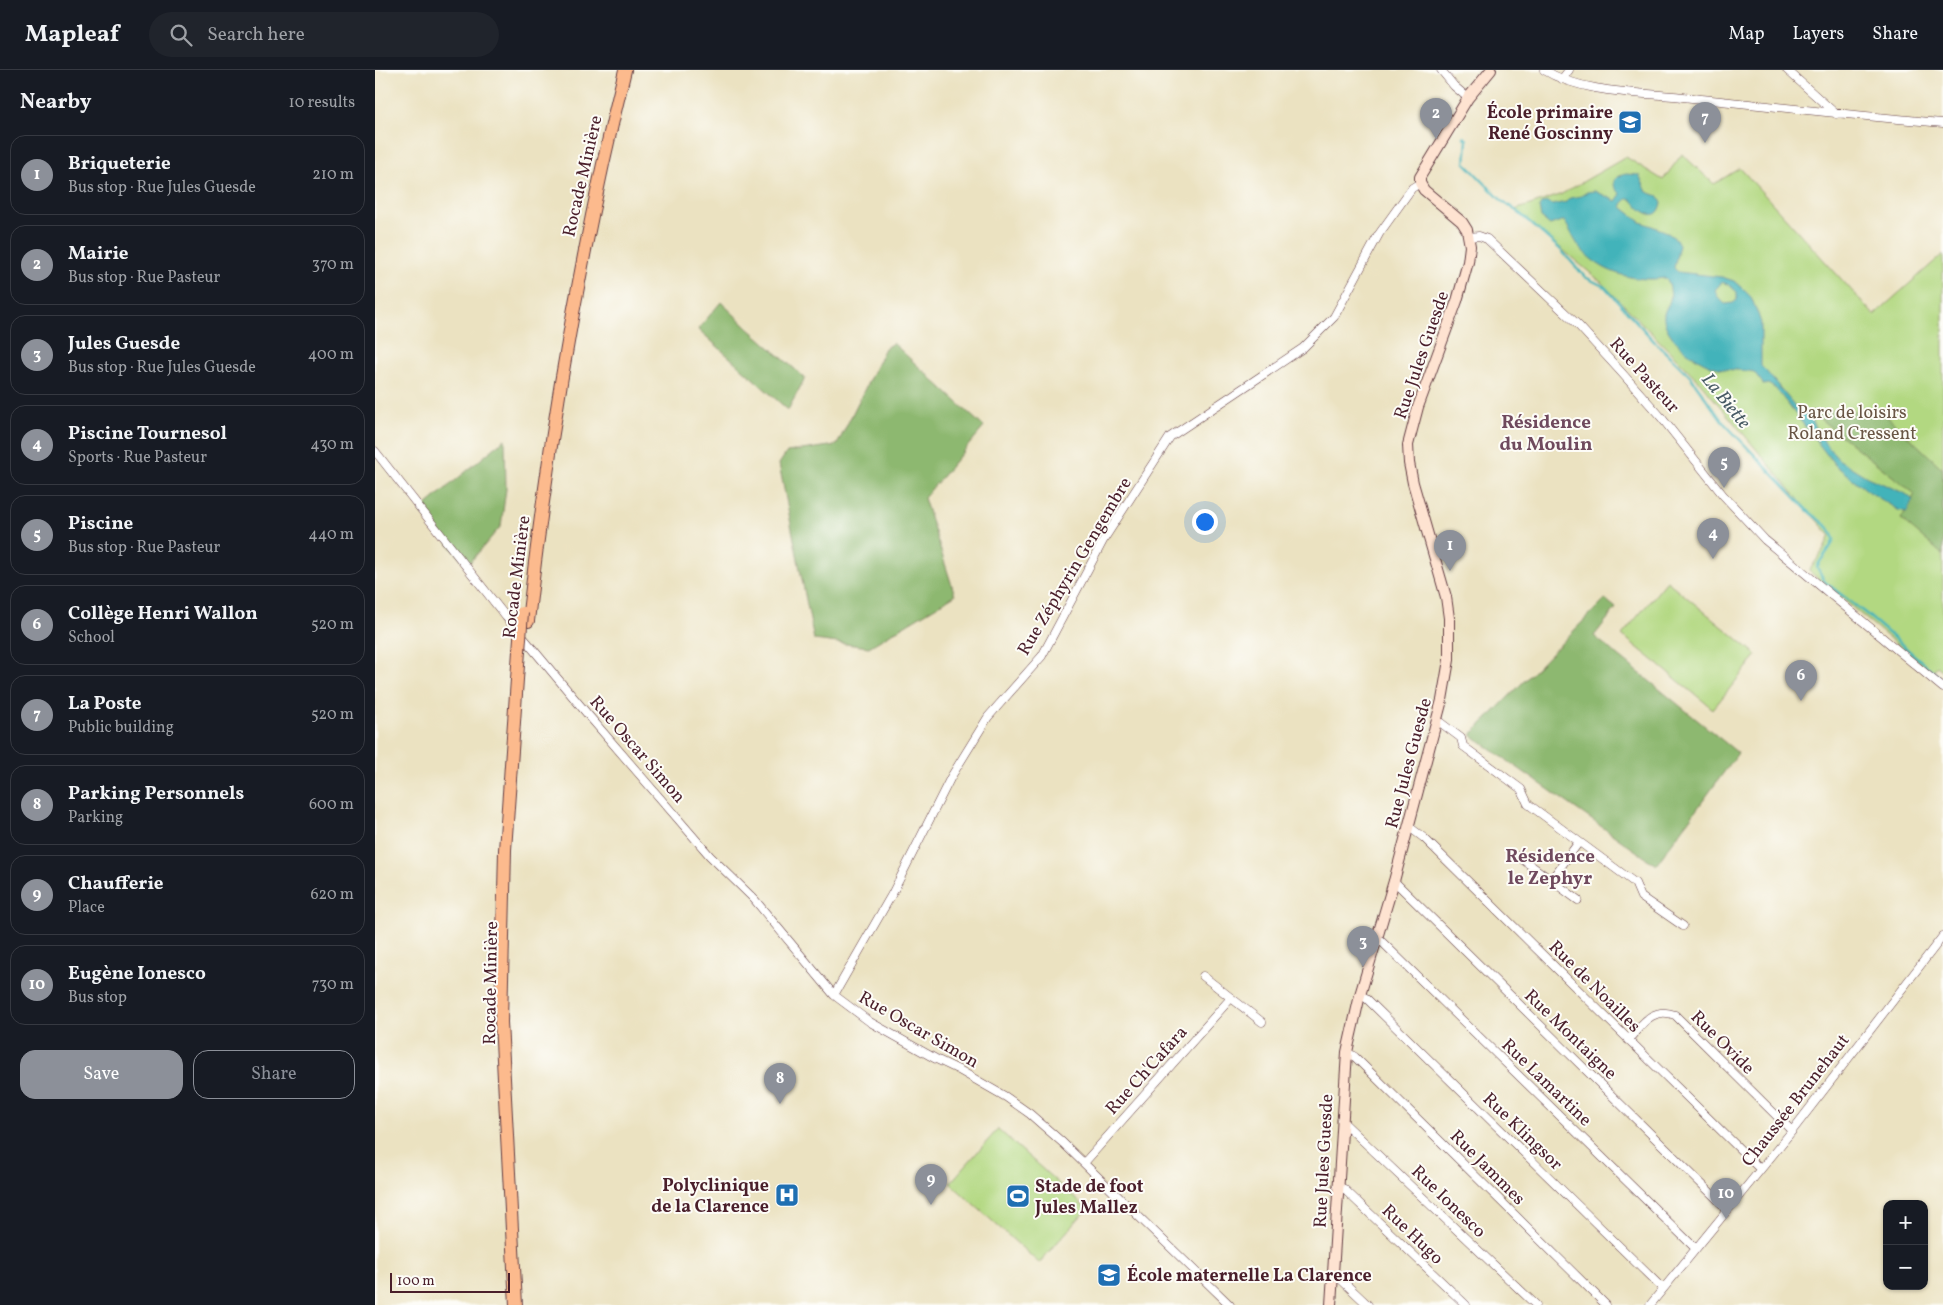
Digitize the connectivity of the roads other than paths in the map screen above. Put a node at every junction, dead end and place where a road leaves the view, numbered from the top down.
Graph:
1 (617, 70) edge
2 (625, 70) edge
3 (1441, 70) edge
4 (1491, 70) edge
5 (1543, 70) edge
6 (1569, 70) edge
7 (1787, 70) edge
8 (1562, 79) junction
9 (1468, 98) junction
10 (1836, 114) junction
11 (1943, 124) edge
12 (1420, 183) junction
13 (1469, 237) junction
14 (375, 451) edge
15 (525, 617) junction
16 (1943, 688) edge
17 (1437, 720) junction
18 (1408, 826) junction
19 (1579, 842) junction
20 (1519, 856) dead end
21 (1394, 880) junction
22 (1551, 880) junction
23 (1578, 900) dead end
24 (1683, 926) dead end
25 (1943, 936) edge
26 (1377, 937) junction
27 (1203, 976) dead end
28 (834, 995) junction
29 (1361, 995) junction
30 (1231, 998) junction
31 (1262, 1022) dead end
32 (1628, 1040) junction
33 (1347, 1052) junction
34 (1341, 1120) junction
35 (1792, 1131) junction
36 (1084, 1163) junction
37 (1760, 1169) junction
38 (1337, 1186) junction
39 (1727, 1209) junction
40 (1695, 1248) junction
41 (1333, 1272) junction
42 (1663, 1289) junction
43 (516, 1299) edge
44 (1231, 1305) edge
45 (1331, 1305) edge
46 (1368, 1305) edge
47 (1466, 1305) edge
48 (1536, 1305) edge
49 (1606, 1305) edge
50 (1650, 1305) edge

1 - 15 highway, Rocade Minière
2 - 15 highway, Rocade Minière
3 - 9 street
4 - 9 main road
5 - 8 street
6 - 8 street
7 - 10 street
8 - 10 street
9 - 12 main road
10 - 11 street
12 - 13 main road
12 - 28 street, Rue Zéphyrin Gengembre
13 - 16 street, Rue Pasteur
13 - 17 main road, Rue Jules Guesde
14 - 28 street, Rue Oscar Simon
15 - 43 highway, Rocade Minière
17 - 18 main road, Rue Jules Guesde
17 - 19 street
18 - 21 main road, Rue Jules Guesde
18 - 32 street, Rue de Noailles
19 - 22 street
19 - 24 street
20 - 22 street
21 - 26 main road, Rue Jules Guesde
21 - 39 street, Rue Montaigne
22 - 23 street
25 - 35 street, Chaussée Brunehaut
26 - 29 main road, Rue Jules Guesde
26 - 40 street, Rue Lamartine
27 - 30 street
28 - 36 street, Rue Oscar Simon
29 - 33 main road, Rue Jules Guesde
29 - 42 street, Rue Klingsor
30 - 31 street
30 - 36 street, Rue Ch'Cafara
32 - 35 street, Rue Ovide
32 - 37 street, Rue de Noailles
33 - 34 main road, Rue Jules Guesde
33 - 49 street, Rue Jammes
34 - 38 main road, Rue Jules Guesde
34 - 48 street, Rue Ionesco
35 - 37 street, Chaussée Brunehaut
36 - 44 street, Rue Oscar Simon
37 - 39 street, Chaussée Brunehaut
38 - 41 main road, Rue Jules Guesde
38 - 47 street, Rue Hugo
39 - 40 street, Chaussée Brunehaut
40 - 42 street, Chaussée Brunehaut
41 - 45 main road, Rue Jules Guesde
41 - 46 street
42 - 50 street, Chaussée Brunehaut

